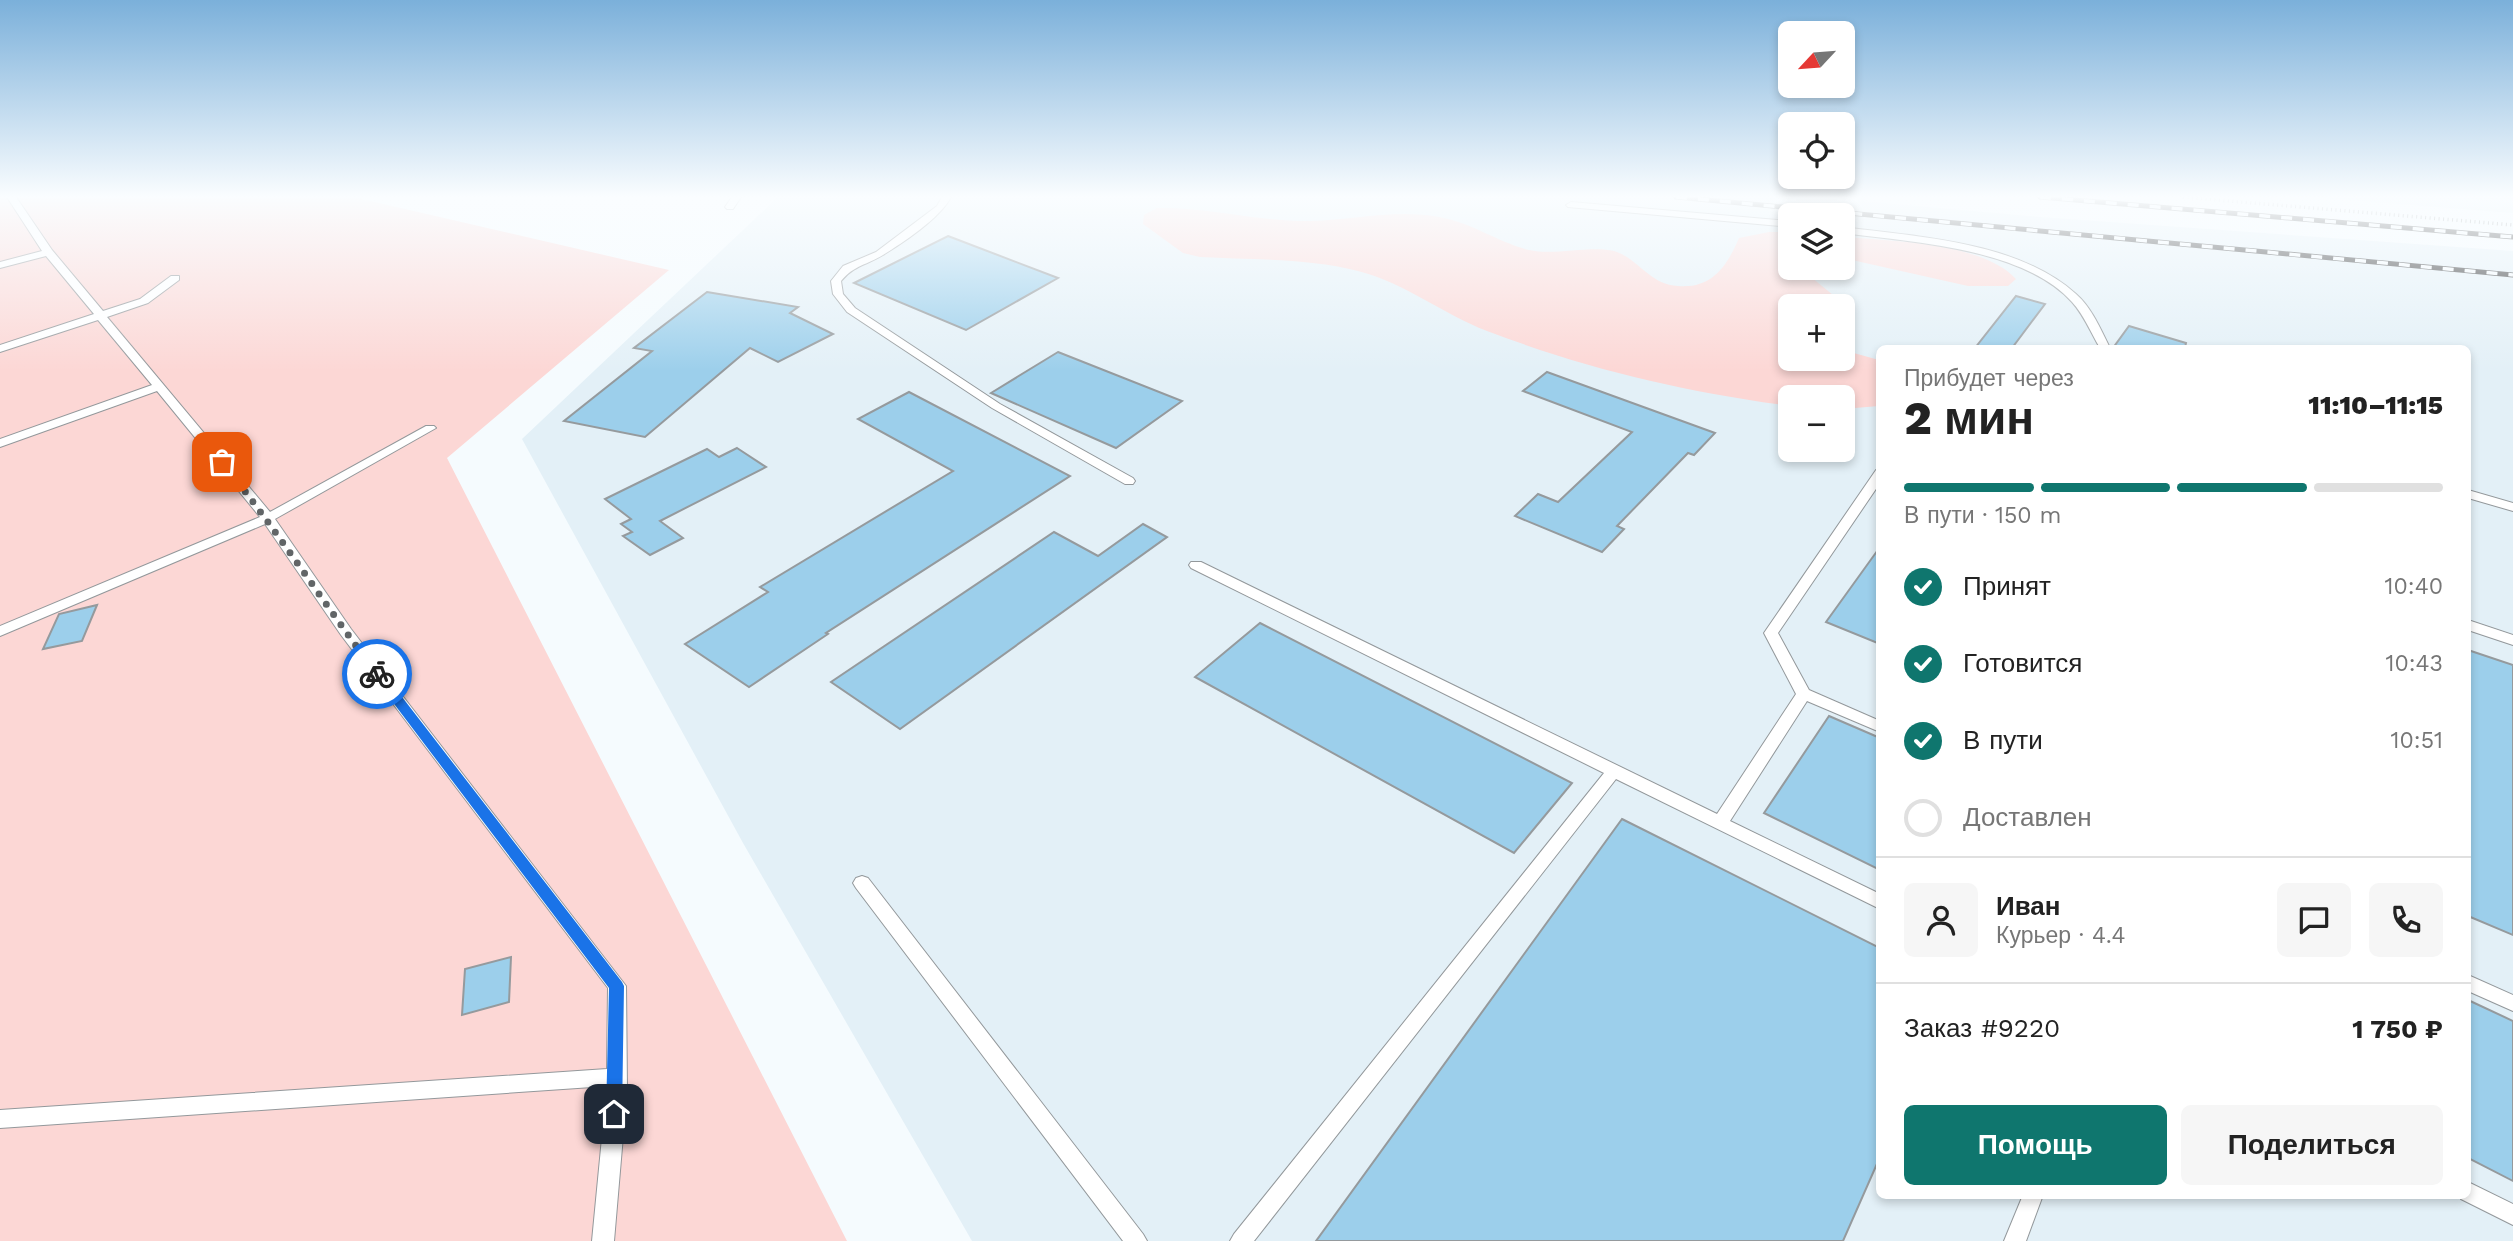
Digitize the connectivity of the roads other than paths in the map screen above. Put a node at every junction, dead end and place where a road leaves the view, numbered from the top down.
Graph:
1 (37, 255) edge
2 (50, 255) edge
3 (877, 255) edge
4 (1994, 255) edge
5 (0, 265) edge
6 (175, 278) dead end
7 (101, 316) junction
8 (2103, 345) edge
9 (0, 349) edge
10 (160, 386) junction
11 (430, 428) dead end
12 (0, 443) edge
13 (1876, 479) edge
14 (1129, 481) dead end
15 (2471, 495) edge
16 (2513, 507) edge
17 (268, 518) junction
18 (1196, 565) dead end
19 (2471, 626) edge
20 (0, 631) edge
21 (2513, 640) edge
22 (1804, 694) junction
23 (1876, 725) edge
24 (1614, 771) junction
25 (1720, 824) junction
26 (863, 883) dead end
27 (1876, 900) edge
28 (2471, 984) edge
29 (2513, 1003) edge
30 (617, 1077) junction
31 (0, 1119) edge
32 (2471, 1193) edge
33 (2031, 1199) edge
34 (2513, 1214) edge
35 (603, 1241) edge
36 (1136, 1241) edge
37 (1241, 1241) edge
38 (2015, 1241) edge

1 - 5 lane
2 - 7 lane
3 - 14 lane
4 - 8 lane
6 - 7 lane
7 - 9 lane
7 - 10 lane
10 - 12 lane
10 - 17 lane
11 - 17 lane
13 - 22 lane
15 - 16 lane
17 - 20 lane
17 - 30 lane
18 - 24 lane
19 - 21 lane
22 - 23 lane
22 - 25 lane
24 - 25 lane
24 - 37 lane
25 - 27 lane
26 - 36 lane
28 - 29 lane
30 - 31 lane
30 - 35 lane
32 - 34 lane
33 - 38 lane

